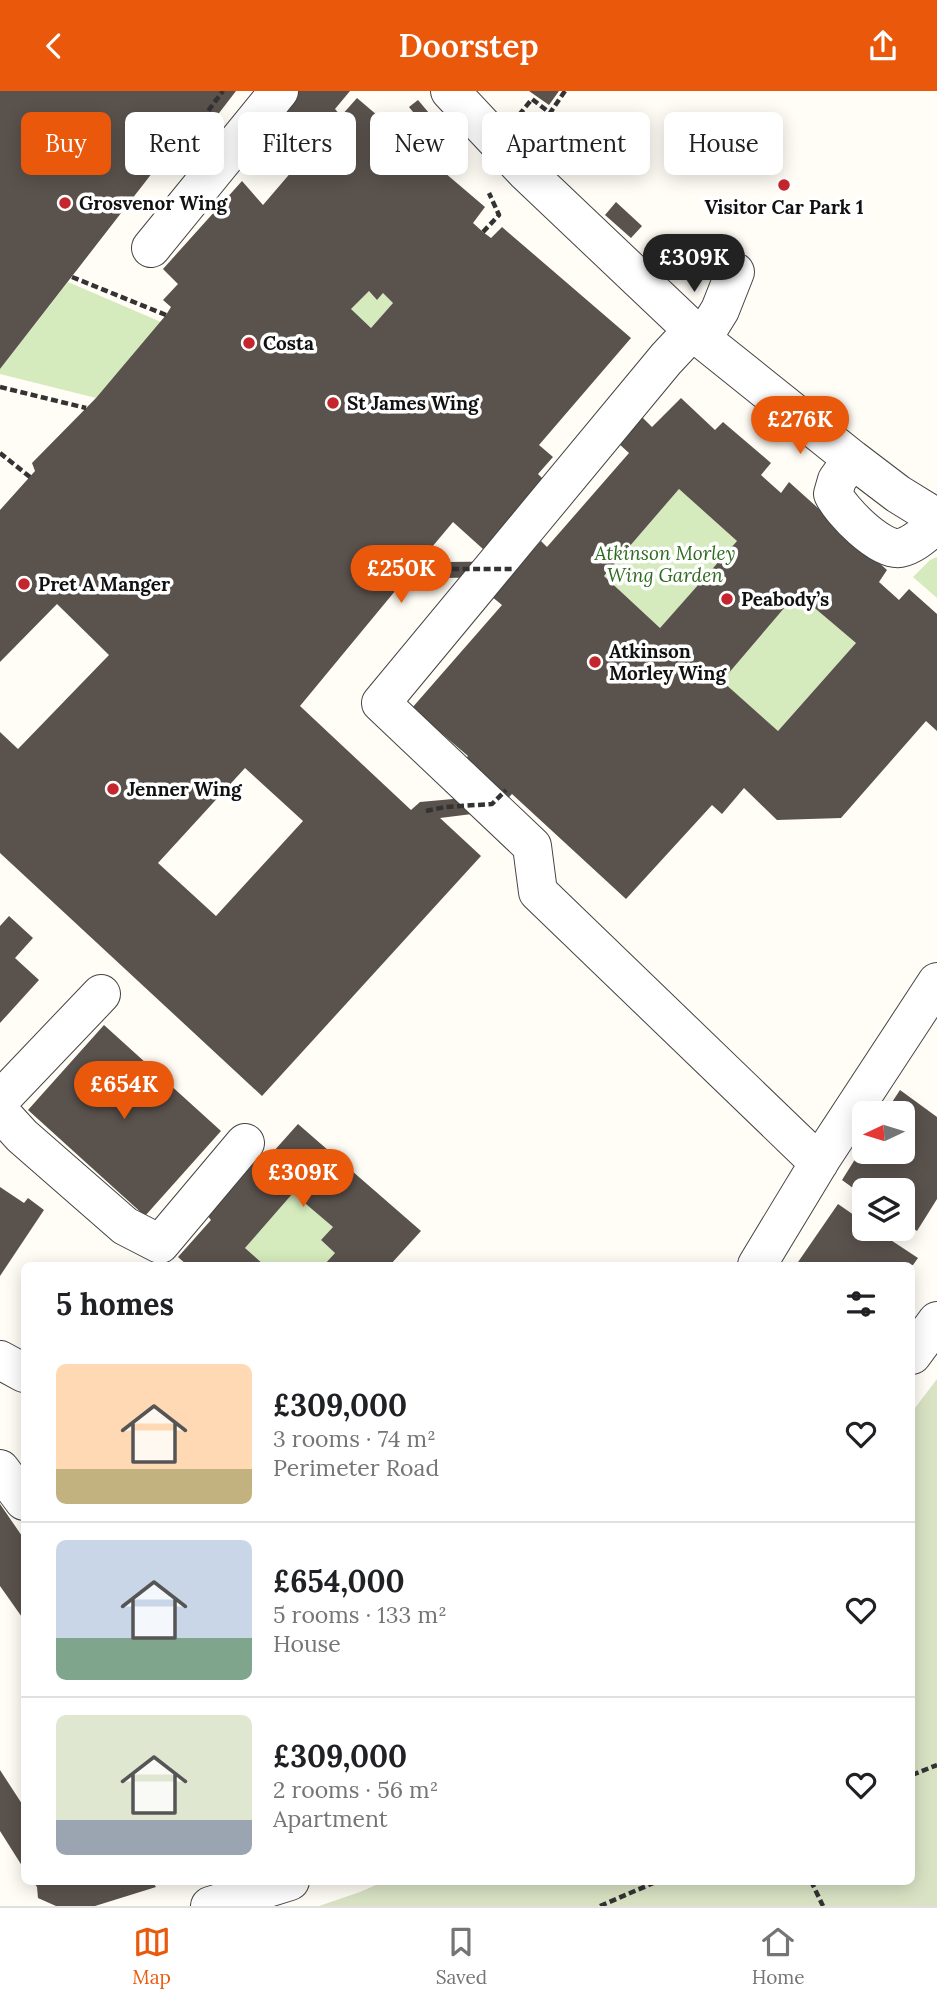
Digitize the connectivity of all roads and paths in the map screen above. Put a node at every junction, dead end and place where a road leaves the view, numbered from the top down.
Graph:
1 (223, 91) edge
2 (279, 91) edge
3 (450, 91) edge
4 (565, 91) edge
5 (522, 110) dead end
6 (207, 112) edge
7 (489, 193) dead end
8 (483, 232) dead end
9 (150, 249) dead end
10 (735, 272) dead end
11 (72, 277) dead end
12 (166, 315) dead end
13 (698, 335) junction
14 (0, 387) edge
15 (86, 408) dead end
16 (0, 453) edge
17 (852, 459) junction
18 (30, 477) dead end
19 (937, 518) edge
20 (937, 524) edge
21 (425, 556) dead end
22 (515, 569) dead end
23 (506, 790) dead end
24 (426, 811) dead end
25 (937, 982) edge
26 (101, 994) dead end
27 (0, 1100) edge
28 (0, 1112) edge
29 (245, 1143) dead end
30 (819, 1163) junction
31 (759, 1262) edge
32 (937, 1321) edge
33 (915, 1351) edge
34 (0, 1360) edge
35 (21, 1371) edge
36 (0, 1469) edge
37 (21, 1497) edge
38 (937, 1765) edge
39 (915, 1774) edge
40 (277, 1885) edge
41 (649, 1885) edge
42 (813, 1885) edge
43 (210, 1906) edge
44 (600, 1906) edge
45 (823, 1906) edge

1 - 6 path
2 - 9 street
3 - 13 street
4 - 5 path
7 - 8 path
10 - 13 street
11 - 12 path
13 - 17 street
13 - 30 street
14 - 15 path
16 - 18 path
17 - 19 street
17 - 20 street
21 - 22 path, bridge
23 - 24 path, bridge
25 - 30 street
26 - 27 street
28 - 29 street
30 - 31 street
32 - 33 street
34 - 35 street
36 - 37 street
38 - 39 path
40 - 43 street
41 - 44 path
42 - 45 path

